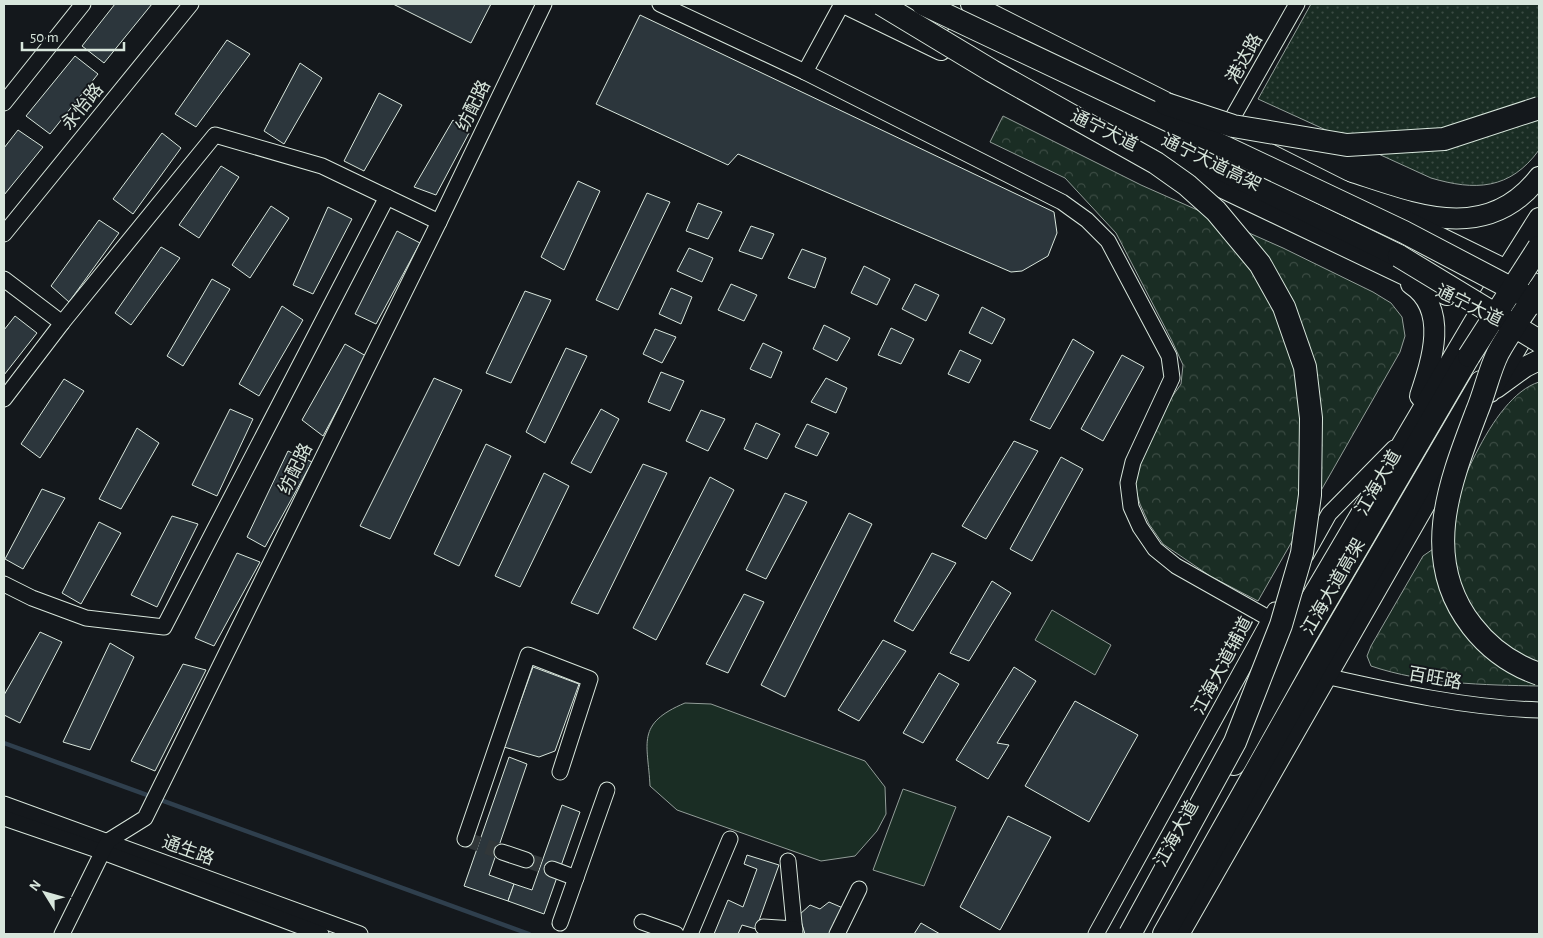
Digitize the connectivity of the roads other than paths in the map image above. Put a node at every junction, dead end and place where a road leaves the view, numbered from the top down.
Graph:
1 (83, 4) edge
2 (191, 4) edge
3 (544, 4) edge
4 (660, 4) edge
5 (842, 4) edge
6 (846, 4) edge
7 (881, 4) edge
8 (923, 4) edge
9 (971, 4) edge
10 (1297, 4) edge
11 (805, 72) junction
12 (4, 103) edge
13 (1539, 108) edge
14 (1225, 132) junction
15 (1539, 177) edge
16 (1343, 191) junction
17 (387, 197) junction
18 (1539, 218) edge
19 (439, 222) junction
20 (1404, 232) junction
21 (4, 234) edge
22 (1539, 246) edge
23 (1391, 260) junction
24 (1506, 269) junction
25 (4, 279) edge
26 (1539, 288) edge
27 (1539, 303) edge
28 (1539, 310) edge
29 (1480, 312) junction
30 (62, 323) junction
31 (1536, 335) edge
32 (1498, 354) junction
33 (1539, 360) edge
34 (1486, 398) junction
35 (4, 399) edge
36 (1407, 435) junction
37 (4, 584) edge
38 (1270, 619) junction
39 (1539, 674) edge
40 (1325, 676) junction
41 (1539, 710) edge
42 (560, 772) dead end
43 (607, 790) dead end
44 (4, 804) edge
45 (4, 818) edge
46 (730, 838) dead end
47 (465, 839) dead end
48 (105, 847) junction
49 (502, 852) tunnel mouth
50 (526, 860) tunnel mouth
51 (788, 861) dead end
52 (552, 869) tunnel mouth
53 (576, 878) junction
54 (859, 890) dead end
55 (642, 922) dead end
56 (560, 923) dead end
57 (763, 927) dead end
58 (795, 932) edge
59 (62, 934) edge
60 (321, 934) edge
61 (360, 934) edge
62 (676, 934) edge
63 (690, 934) edge
64 (837, 934) edge
65 (1096, 934) edge
66 (1121, 934) edge
67 (1130, 934) edge
68 (1139, 934) edge
69 (1164, 934) edge
70 (1179, 934) edge

1 - 12 street
2 - 21 street, 永怡路
3 - 19 street, 纺配路
4 - 11 street
5 - 11 street
6 - 23 main road, 通宁大道
7 - 23 highway, 通宁大道高架, bridge
7 - 67 highway, bridge
8 - 13 highway, bridge
8 - 20 highway, 通宁大道高架, bridge
9 - 14 main road
10 - 14 street, 港达路
11 - 38 street
14 - 16 main road
15 - 16 main road
16 - 24 main road
17 - 19 street
17 - 30 street
17 - 37 street
18 - 24 main road, 江海大道
19 - 48 street, 纺配路
20 - 26 highway, bridge
20 - 27 highway, 通宁大道高架, bridge
22 - 68 highway, 江海大道高架, bridge
23 - 29 main road, 通宁大道
23 - 31 highway, 通宁大道高架, bridge
23 - 36 main road
24 - 26 main road
24 - 29 main road, 江海大道
25 - 30 street
26 - 32 highway, 江海大道高架, bridge
28 - 31 main road
29 - 31 main road, 通宁大道
29 - 36 main road, 江海大道
30 - 35 street
31 - 34 main road
32 - 39 highway, bridge
32 - 69 highway, 江海大道高架, bridge
33 - 34 main road
34 - 40 main road
36 - 38 street, 江海大道辅道
36 - 66 main road, 江海大道
38 - 65 street, 江海大道辅道
40 - 41 street, 百旺路
40 - 70 main road
42 - 47 street
43 - 53 street
44 - 48 street, 通生路
45 - 48 street, 通生路
46 - 63 street
48 - 59 street
48 - 60 street, 通生路
48 - 61 street, 通生路
49 - 50 street
51 - 58 street
52 - 53 street
53 - 56 street
54 - 64 street
55 - 62 street
57 - 58 street

